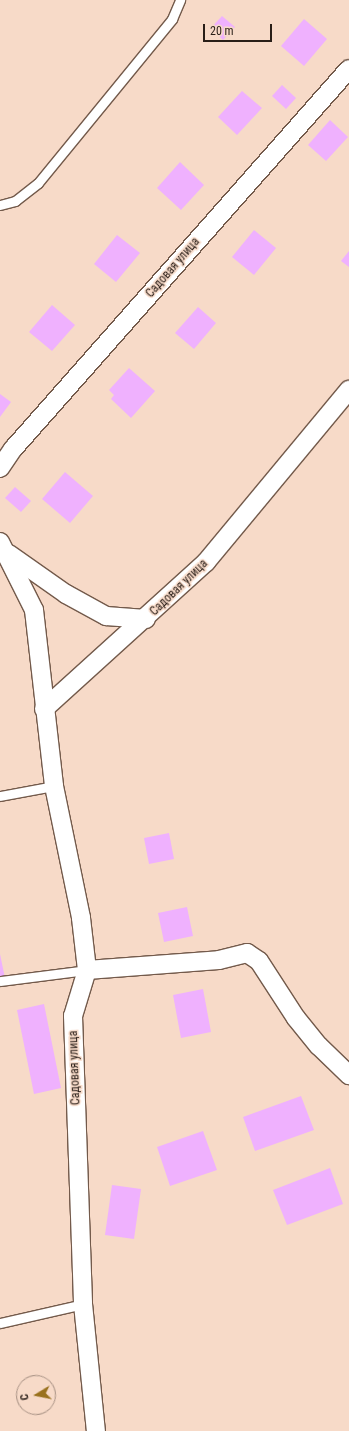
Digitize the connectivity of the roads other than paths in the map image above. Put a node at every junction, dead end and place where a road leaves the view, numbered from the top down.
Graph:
1 (180, 0) edge
2 (349, 69) edge
3 (0, 205) edge
4 (349, 390) edge
5 (0, 468) edge
6 (4, 548) edge
7 (146, 619) junction
8 (44, 709) junction
9 (54, 786) junction
10 (0, 796) edge
11 (87, 970) junction
12 (0, 981) edge
13 (349, 1075) edge
14 (83, 1304) junction
15 (0, 1323) edge
16 (96, 1431) edge

1 - 3 lane
2 - 5 street, Садовая улица
4 - 7 street, Садовая улица
6 - 7 street, Садовая улица
6 - 8 street, Садовая улица
7 - 8 street, Садовая улица
8 - 9 street, Садовая улица
9 - 10 lane
9 - 11 street, Садовая улица
11 - 12 lane
11 - 13 street
11 - 14 street, Садовая улица
14 - 15 lane
14 - 16 street, Садовая улица

